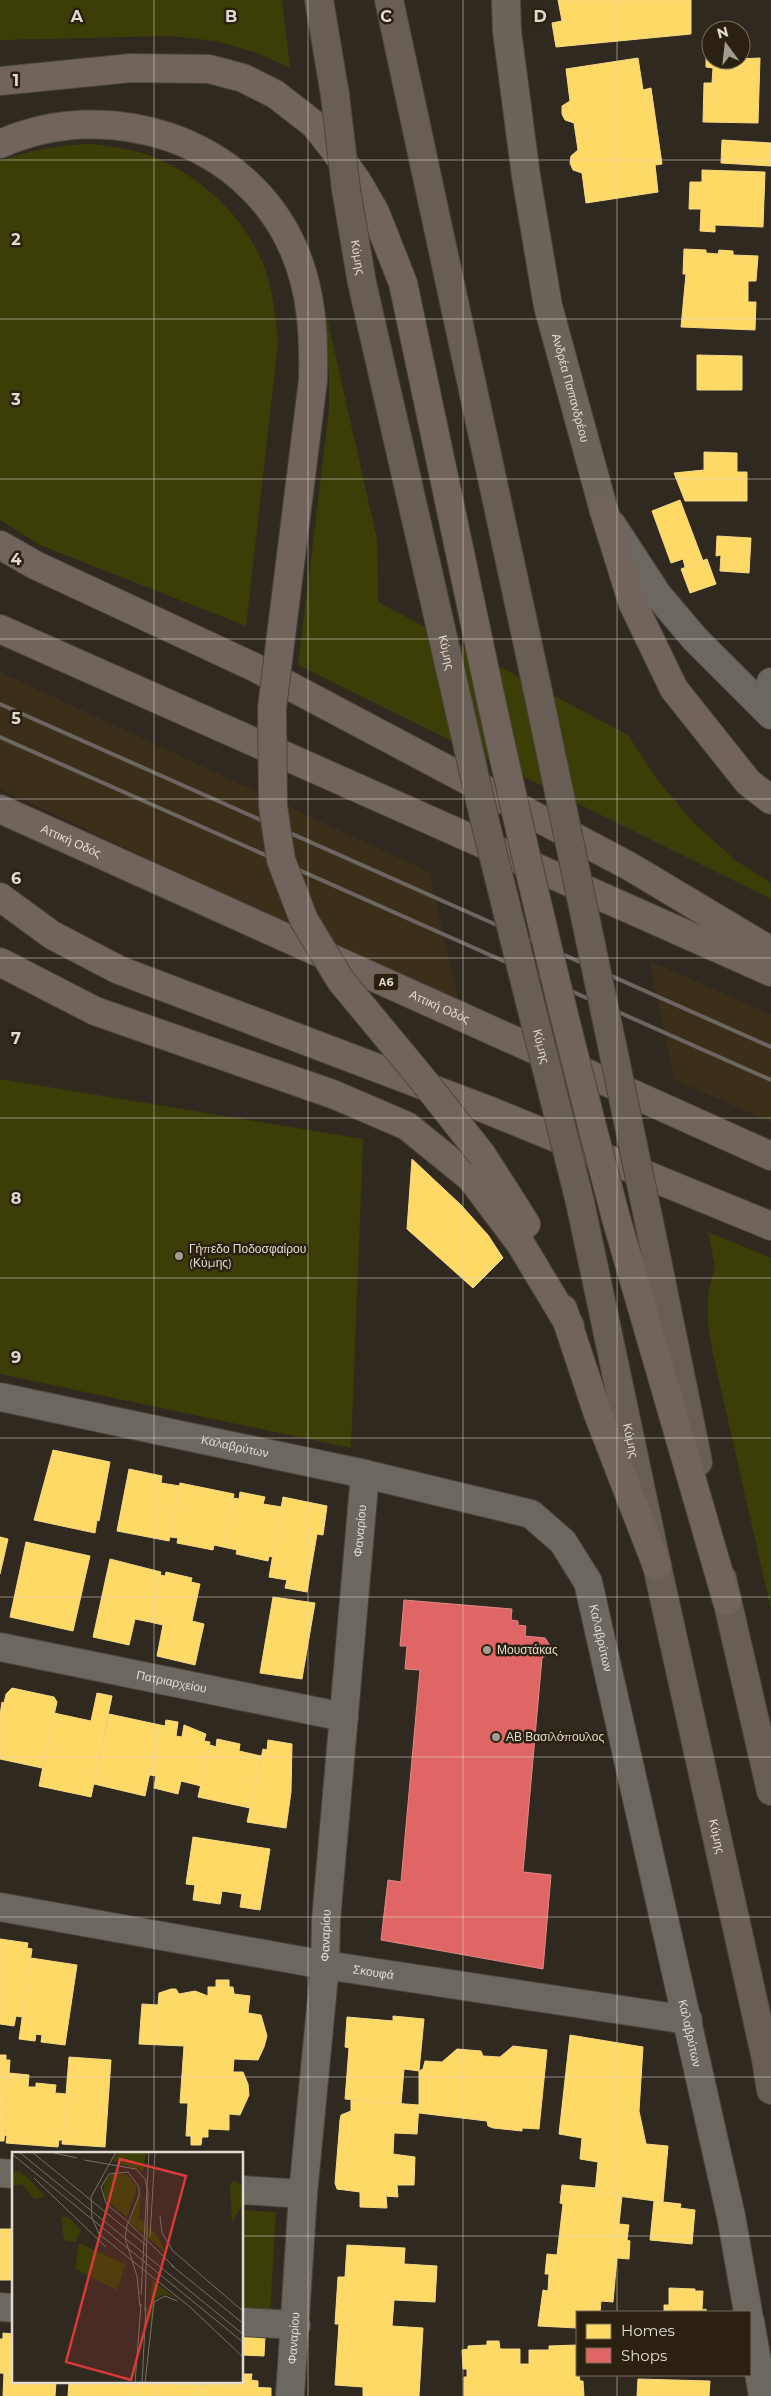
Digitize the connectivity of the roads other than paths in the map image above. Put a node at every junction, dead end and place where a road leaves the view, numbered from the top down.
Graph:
1 (319, 0) edge
2 (389, 0) edge
3 (506, 0) edge
4 (0, 81) edge
5 (0, 144) edge
6 (604, 511) junction
7 (0, 545) edge
8 (0, 629) edge
9 (771, 682) edge
10 (770, 714) edge
11 (771, 800) edge
12 (0, 809) edge
13 (0, 896) edge
14 (771, 951) edge
15 (0, 962) edge
16 (771, 972) edge
17 (771, 1156) edge
18 (771, 1226) edge
19 (570, 1326) junction
20 (0, 1397) edge
21 (365, 1474) junction
22 (657, 1566) junction
23 (726, 1601) junction
24 (0, 1647) edge
25 (344, 1717) junction
26 (771, 1791) edge
27 (0, 1906) edge
28 (325, 1965) junction
29 (688, 2020) junction
30 (771, 2090) edge
31 (244, 2190) edge
32 (303, 2194) junction
33 (748, 2311) edge
34 (244, 2322) edge
35 (296, 2325) junction
36 (751, 2327) edge
37 (290, 2396) edge
38 (763, 2396) edge

1 - 22 main road, Κύμης, bridge
2 - 23 main road, bridge
3 - 6 street, Ανδρέα Παπανδρέου
4 - 23 highway, bridge
5 - 19 highway, bridge
6 - 10 street, Ανδρέα Παπανδρέου
6 - 11 highway
7 - 14 highway
8 - 16 highway
9 - 10 street
12 - 17 highway, Αττική Οδός / Α6
13 - 18 highway
15 - 19 highway
19 - 22 highway
20 - 21 street, Καλαβρύτων
21 - 25 street, Φαναρίου
21 - 29 street, Καλαβρύτων
22 - 30 main road, Κύμης
23 - 26 main road
24 - 25 street, Πατριαρχείου
25 - 28 street, Φαναρίου
27 - 28 street, Σκουφά
28 - 29 street, Σκουφά
28 - 32 street, Φαναρίου
29 - 33 street, Καλαβρύτων
31 - 32 street
32 - 35 street, Φαναρίου
34 - 35 street
35 - 37 street, Φαναρίου
36 - 38 street

